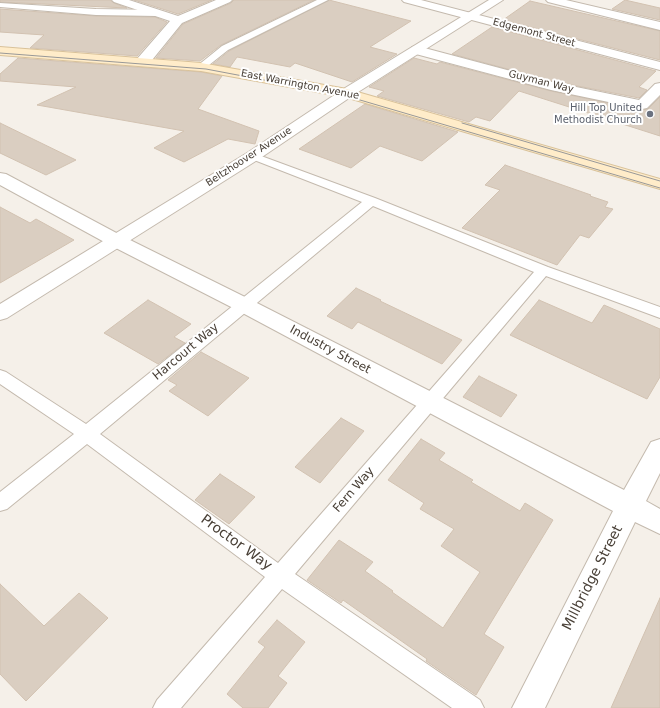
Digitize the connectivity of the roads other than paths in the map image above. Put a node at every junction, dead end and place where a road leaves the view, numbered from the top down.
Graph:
1 (118, 0) edge
2 (226, 0) edge
3 (324, 0) edge
4 (408, 0) edge
5 (496, 0) edge
6 (552, 0) edge
7 (613, 4) dead end
8 (0, 5) edge
9 (602, 12) junction
10 (157, 14) junction
11 (470, 17) junction
12 (178, 20) junction
13 (660, 26) edge
14 (417, 50) junction
15 (0, 51) edge
16 (143, 62) junction
17 (660, 66) edge
18 (201, 67) junction
19 (660, 88) edge
20 (347, 93) junction
21 (253, 156) junction
22 (0, 178) edge
23 (660, 184) edge
24 (371, 200) junction
25 (115, 240) junction
26 (543, 270) junction
27 (244, 305) junction
28 (0, 313) edge
29 (660, 313) edge
30 (0, 376) edge
31 (429, 402) junction
32 (87, 434) junction
33 (660, 449) edge
34 (0, 503) edge
35 (629, 507) junction
36 (660, 522) edge
37 (280, 576) junction
38 (165, 708) edge
39 (472, 708) edge
40 (528, 708) edge

1 - 10 street
2 - 12 street
3 - 18 lane
4 - 11 street, Edgemont Street
5 - 11 street, Beltzhoover Avenue
6 - 9 street
7 - 9 street
8 - 10 lane
9 - 13 street
10 - 12 street
11 - 14 street, Beltzhoover Avenue
11 - 17 street, Edgemont Street
12 - 16 street
14 - 19 street, Guyman Way
14 - 20 street, Beltzhoover Avenue
15 - 16 main road, East Warrington Avenue
16 - 18 main road, East Warrington Avenue
18 - 20 main road, East Warrington Avenue
20 - 21 street, Beltzhoover Avenue
20 - 23 main road, East Warrington Avenue
21 - 24 lane
21 - 25 street, Beltzhoover Avenue
22 - 25 street, Industry Street
24 - 26 lane
24 - 27 lane, Harcourt Way
25 - 27 street, Industry Street
25 - 28 street, Beltzhoover Avenue
26 - 29 lane
26 - 31 lane, Fern Way
27 - 31 street, Industry Street
27 - 32 lane, Harcourt Way
30 - 32 lane, Proctor Way
31 - 35 street, Industry Street
31 - 37 lane, Fern Way
32 - 34 lane, Harcourt Way
32 - 37 lane, Proctor Way
33 - 35 street, Millbridge Street
35 - 36 street, Industry Street
35 - 40 street, Millbridge Street
37 - 38 lane, Fern Way
37 - 39 lane, Proctor Way

